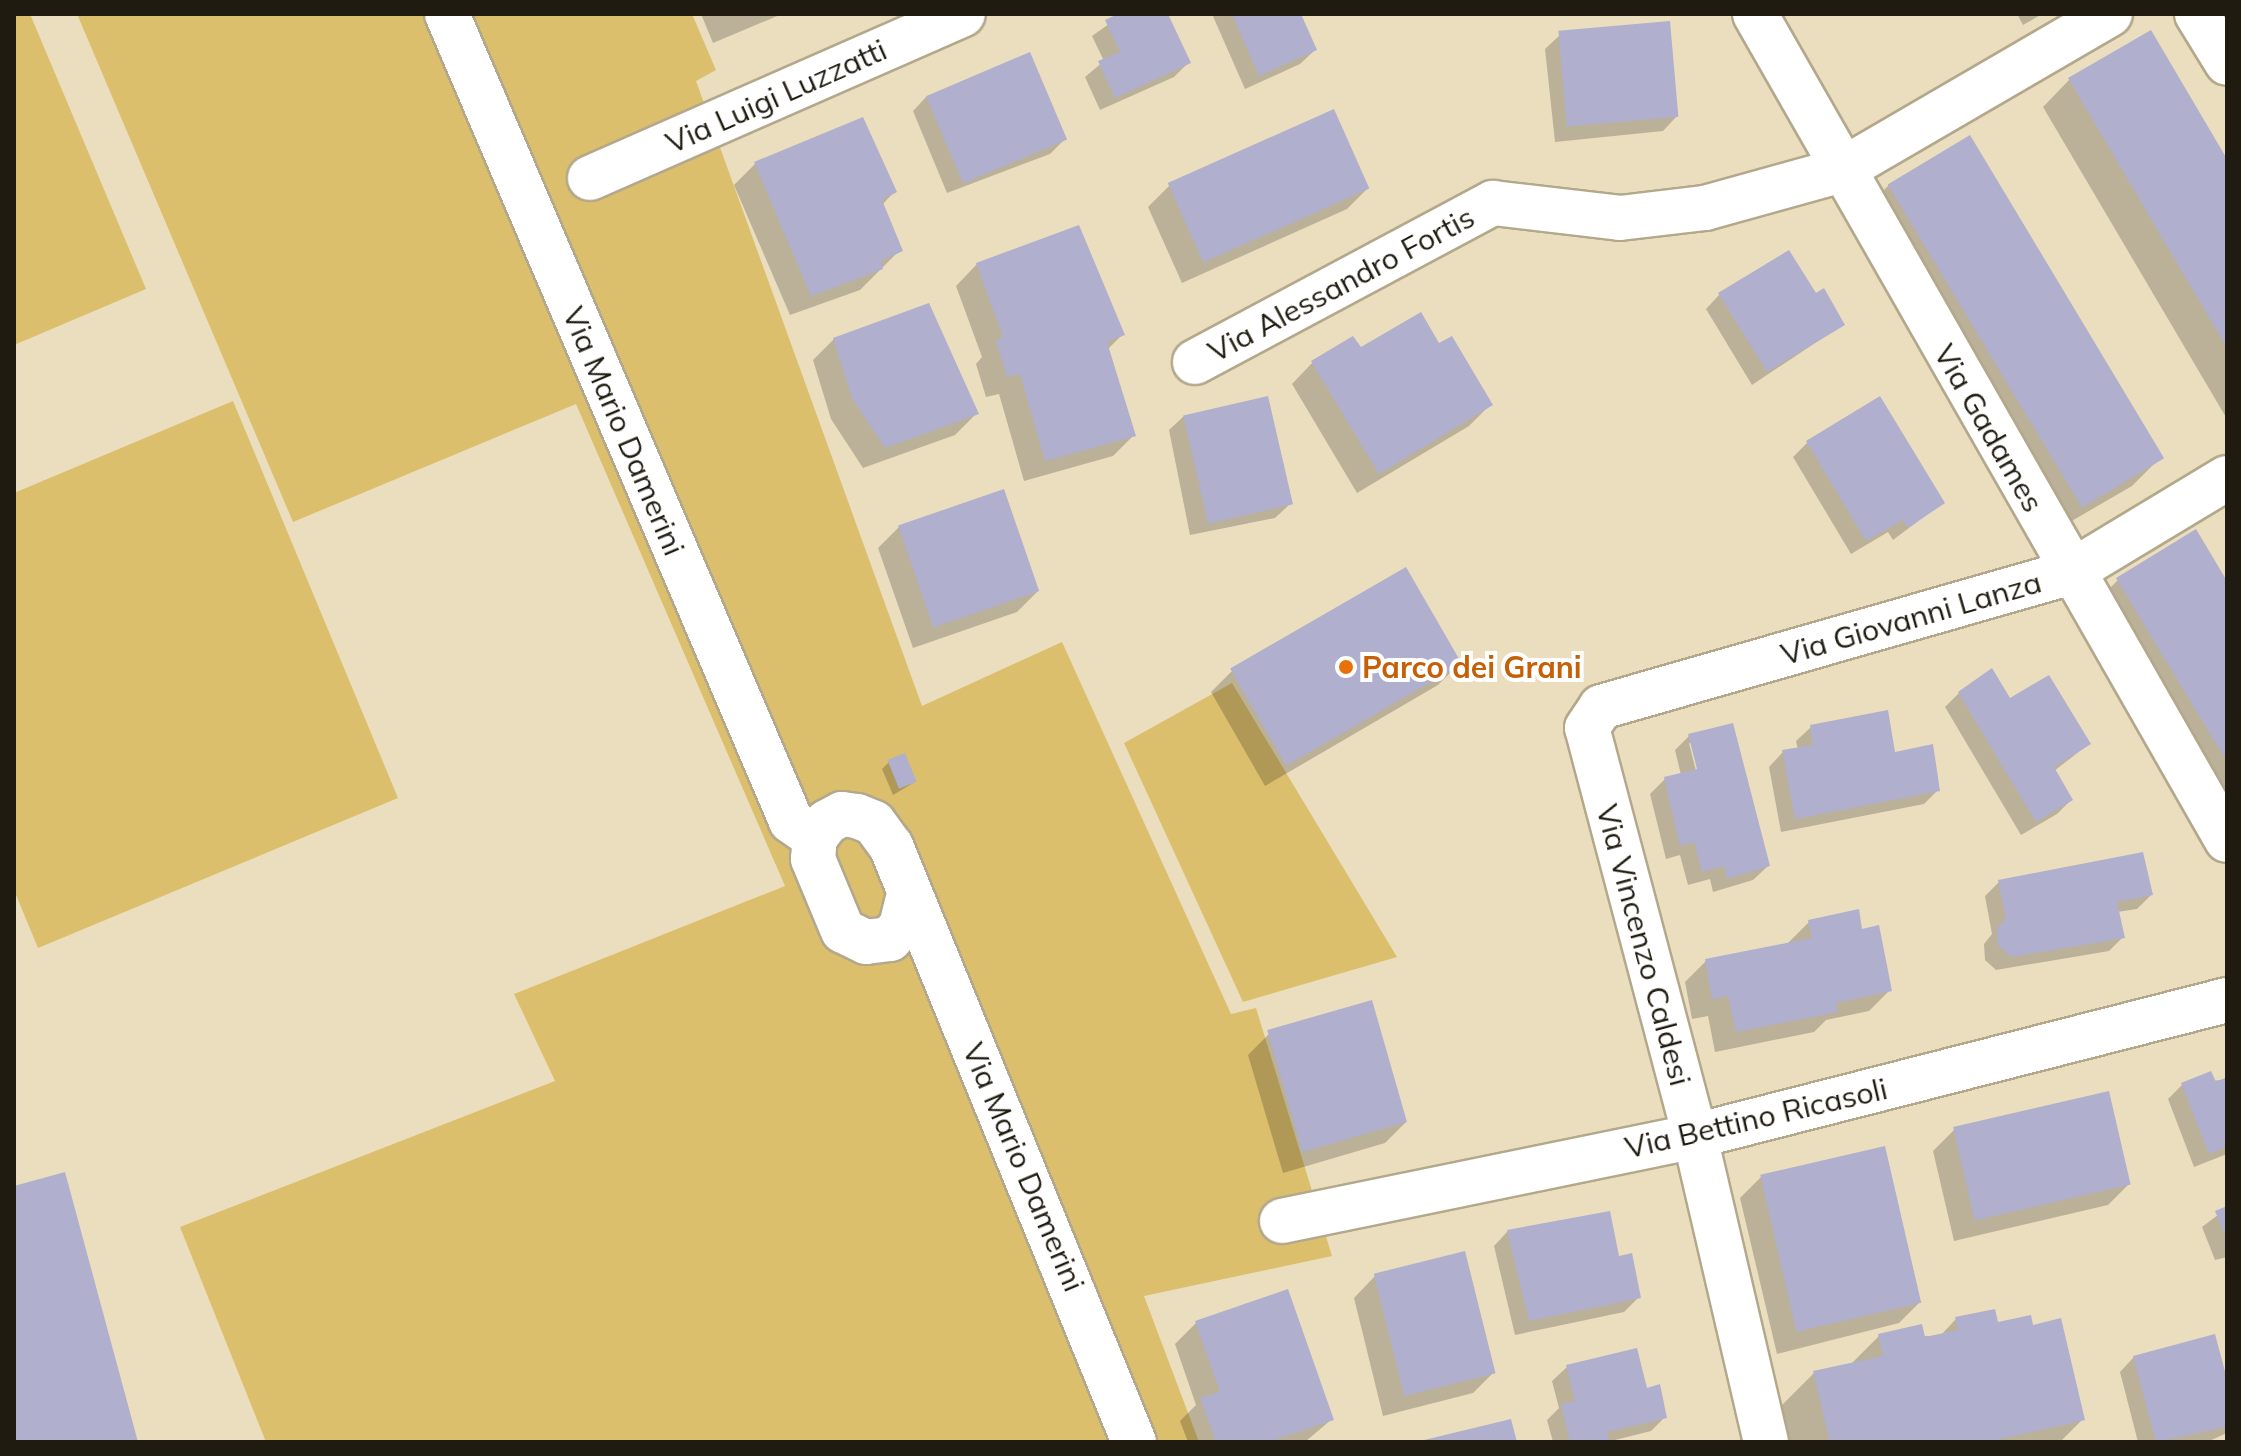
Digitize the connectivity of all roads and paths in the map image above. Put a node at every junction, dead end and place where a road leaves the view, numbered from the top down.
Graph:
1 (447, 14) edge
2 (963, 14) edge
3 (1755, 14) edge
4 (2110, 14) edge
5 (2197, 14) edge
6 (2227, 63) edge
7 (1842, 170) junction
8 (590, 178) dead end
9 (1195, 362) dead end
10 (2227, 478) edge
11 (2071, 572) junction
12 (1587, 728) joint
13 (815, 838) junction
14 (2227, 840) edge
15 (909, 894) junction
16 (2227, 1000) edge
17 (1695, 1136) junction
18 (1282, 1221) dead end
19 (1134, 1442) edge
20 (1766, 1442) edge

1 - 13 street, Via Mario Damerini
2 - 8 street, Via Luigi Luzzatti
3 - 7 street, Via Gadames
4 - 7 street, Via Alessandro Fortis
5 - 6 street
7 - 9 street, Via Alessandro Fortis
7 - 11 street, Via Gadames
10 - 11 street, Via Giovanni Lanza
11 - 12 street, Via Giovanni Lanza
11 - 14 street, Via Gadames
12 - 17 street, Via Vincenzo Caldesi
13 - 15 street, Via Mario Damerini
13 - 15 street
15 - 19 street, Via Mario Damerini
16 - 17 street, Via Bettino Ricasoli
17 - 18 street, Via Bettino Ricasoli
17 - 20 street, Via Vincenzo Caldesi

